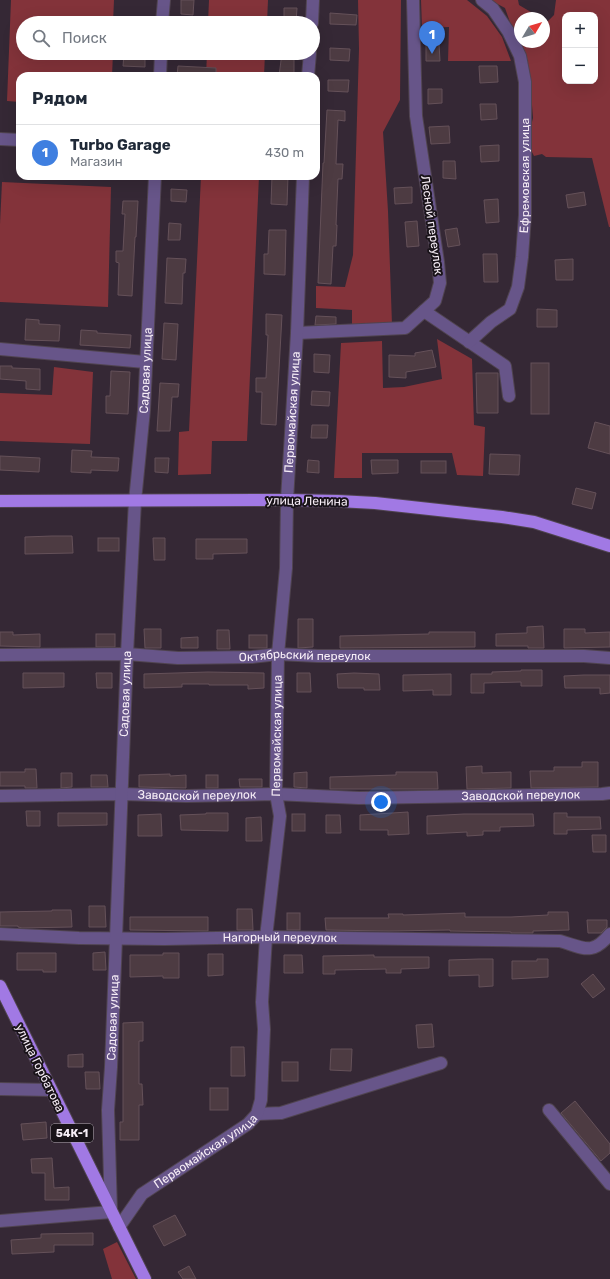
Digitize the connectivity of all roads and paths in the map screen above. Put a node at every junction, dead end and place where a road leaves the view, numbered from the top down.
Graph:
1 (164, 0) edge
2 (313, 0) edge
3 (413, 0) edge
4 (482, 0) edge
5 (163, 16) edge
6 (312, 16) edge
7 (161, 60) edge
8 (309, 60) edge
9 (160, 72) edge
10 (308, 72) edge
11 (0, 139) edge
12 (16, 140) edge
13 (155, 180) edge
14 (303, 180) edge
15 (424, 311) junction
16 (297, 333) junction
17 (469, 342) junction
18 (0, 349) edge
19 (145, 362) junction
20 (509, 396) dead end
21 (287, 500) junction
22 (0, 501) edge
23 (135, 501) junction
24 (610, 546) edge
25 (127, 654) junction
26 (278, 654) junction
27 (0, 655) edge
28 (610, 658) edge
29 (610, 793) edge
30 (122, 794) junction
31 (276, 794) junction
32 (0, 796) edge
33 (0, 934) edge
34 (610, 934) edge
35 (266, 937) junction
36 (116, 938) junction
37 (0, 986) edge
38 (440, 1063) dead end
39 (0, 1089) edge
40 (51, 1090) junction
41 (549, 1110) dead end
42 (257, 1114) junction
43 (610, 1184) edge
44 (111, 1212) junction
45 (0, 1221) edge
46 (119, 1227) junction
47 (145, 1279) edge

1 - 5 street
2 - 6 street
3 - 15 street, Лесной переулок
4 - 17 street, Ефремовская улица
7 - 9 street
8 - 10 street
11 - 12 street
13 - 19 street, Садовая улица
14 - 16 street, Первомайская улица
15 - 16 street, Лесной переулок
15 - 17 street
16 - 21 street, Первомайская улица
17 - 20 street
18 - 19 street
19 - 23 street, Садовая улица
21 - 23 main road, улица Ленина
21 - 24 main road, улица Ленина
21 - 26 street, Первомайская улица
22 - 23 main road, улица Ленина
23 - 25 street, Садовая улица
25 - 26 street, Октябрьский переулок
25 - 27 street, Октябрьский переулок
25 - 30 street, Садовая улица
26 - 28 street, Октябрьский переулок
26 - 31 street, Первомайская улица
29 - 31 street, Заводской переулок
30 - 31 street, Заводской переулок
30 - 32 street, Заводской переулок
30 - 36 street, Садовая улица
31 - 35 street, Первомайская улица
33 - 36 street, Нагорный переулок
34 - 35 street, Нагорный переулок
35 - 36 street, Нагорный переулок
35 - 42 street, Первомайская улица
36 - 44 street, Садовая улица
37 - 40 main road, улица Горбатова / 54К-1
38 - 42 street
39 - 40 street
40 - 44 main road, улица Горбатова / 54К-1
41 - 43 street
42 - 46 street, Первомайская улица
44 - 45 street
44 - 46 main road, улица Горбатова / 54К-1
46 - 47 main road, улица Горбатова / 54К-1

